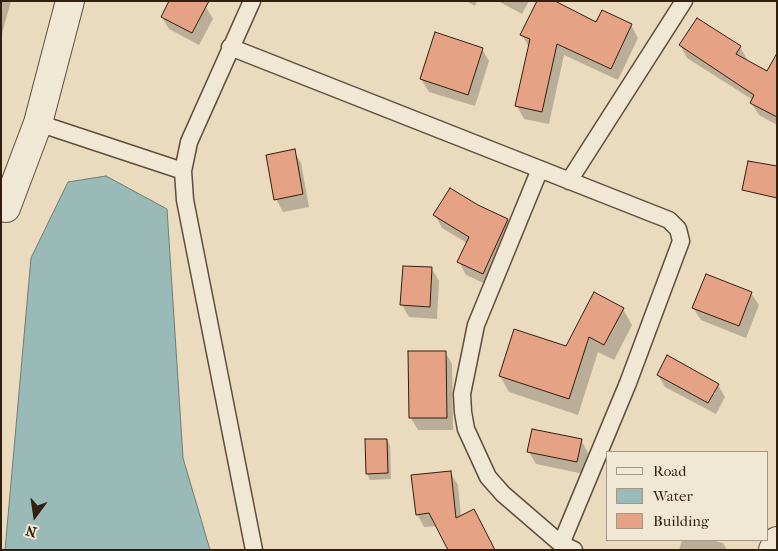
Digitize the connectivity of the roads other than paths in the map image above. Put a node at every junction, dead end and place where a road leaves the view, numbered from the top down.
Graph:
1 (70, 1) edge
2 (252, 1) edge
3 (684, 1) edge
4 (230, 47) junction
5 (38, 123) junction
6 (540, 169) junction
7 (183, 171) junction
8 (569, 181) junction
9 (4, 214) edge
10 (777, 541) edge
11 (567, 547) edge
12 (254, 550) edge
13 (773, 550) edge

1 - 5 street
2 - 4 lane
3 - 8 lane
4 - 6 lane
4 - 7 lane
5 - 7 lane
5 - 9 street
6 - 8 lane
6 - 11 lane
7 - 12 lane
8 - 11 lane
10 - 13 street

